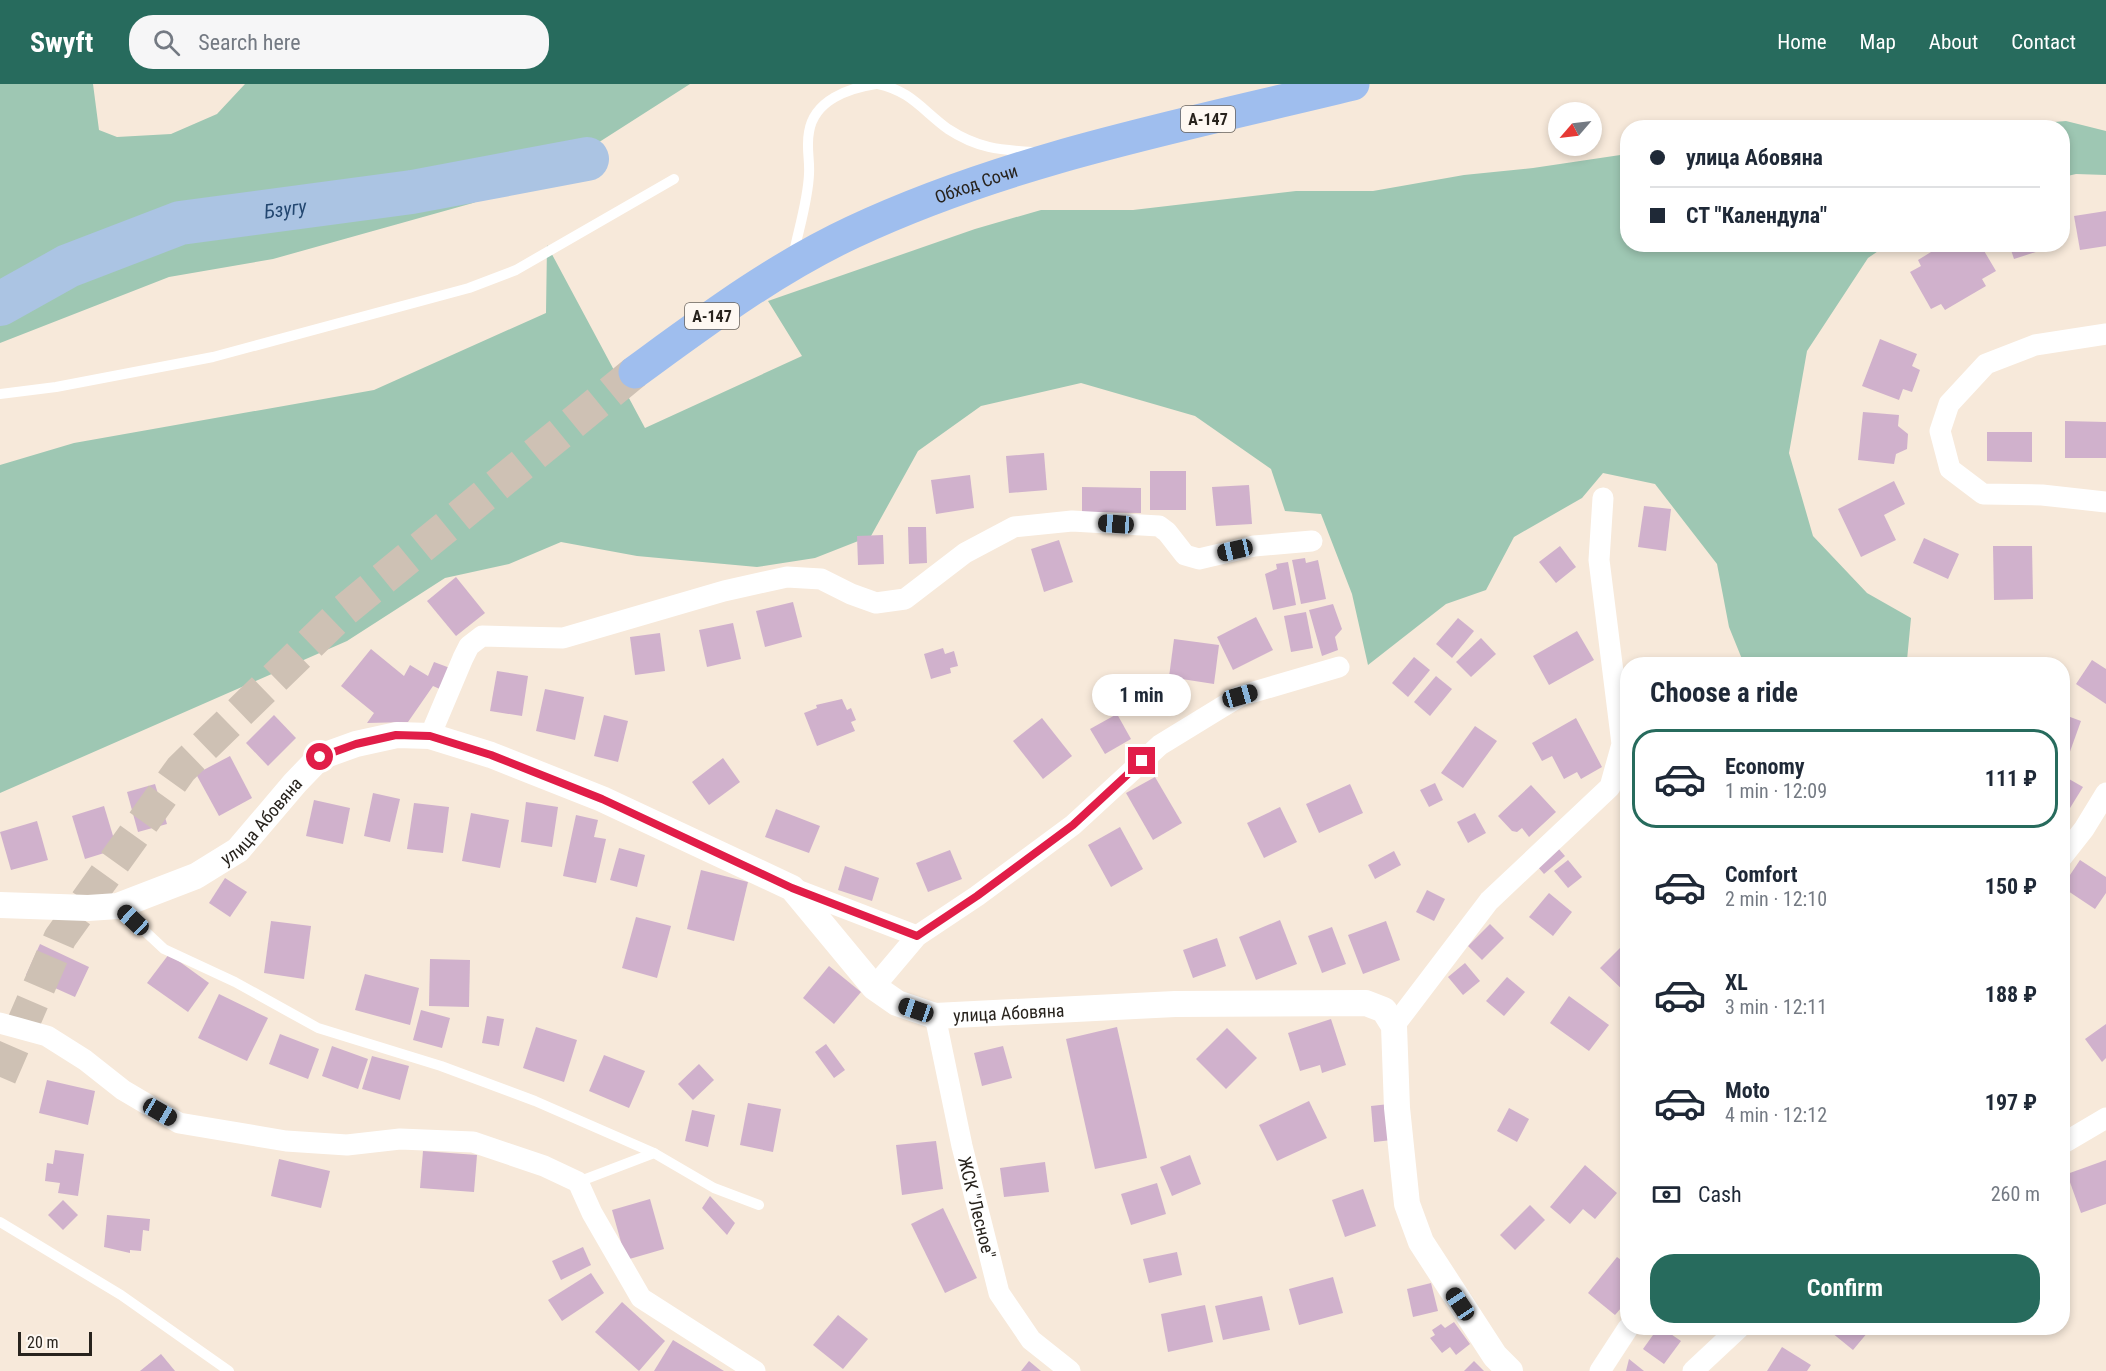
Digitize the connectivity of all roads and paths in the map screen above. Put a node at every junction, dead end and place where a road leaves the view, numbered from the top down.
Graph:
1 (877, 84) edge
2 (1353, 84) edge
3 (1063, 154) junction
4 (674, 179) dead end
5 (791, 264) junction
6 (2106, 334) edge
7 (635, 372) tunnel mouth
8 (0, 394) edge
9 (1604, 498) dead end
10 (2106, 502) edge
11 (1312, 541) dead end
12 (1339, 667) dead end
13 (1620, 728) edge
14 (430, 736) junction
15 (1620, 751) edge
16 (2106, 793) edge
17 (2070, 845) edge
18 (792, 888) junction
19 (0, 905) edge
20 (118, 906) junction
21 (917, 936) junction
22 (874, 987) junction
23 (935, 1016) junction
24 (0, 1023) edge
25 (1394, 1026) junction
26 (2106, 1118) edge
27 (2070, 1139) edge
28 (654, 1153) junction
29 (578, 1182) junction
30 (759, 1204) dead end
31 (0, 1222) edge
32 (1623, 1335) edge
33 (1732, 1335) edge
34 (1697, 1370) edge
35 (229, 1371) edge
36 (755, 1371) edge
37 (1070, 1371) edge
38 (1510, 1371) edge
39 (1600, 1371) edge

1 - 3 lane
1 - 5 lane
2 - 3 highway, Обход Сочи / А-147
3 - 5 highway, Обход Сочи / А-147
4 - 8 lane
5 - 7 highway, Обход Сочи / А-147
6 - 10 street
9 - 13 street
11 - 14 street
12 - 21 street
14 - 18 street, улица Абовяна
14 - 20 street, улица Абовяна
15 - 25 street
16 - 17 street
18 - 21 street
18 - 22 street, улица Абовяна
19 - 20 street, улица Абовяна
20 - 28 lane
21 - 22 street
22 - 23 street, улица Абовяна
23 - 25 street, улица Абовяна
23 - 37 street, ЖСК "Лесное"
24 - 29 street
25 - 38 street
26 - 27 street
28 - 29 lane
28 - 30 lane
29 - 36 street
31 - 35 lane
32 - 39 street
33 - 34 street

